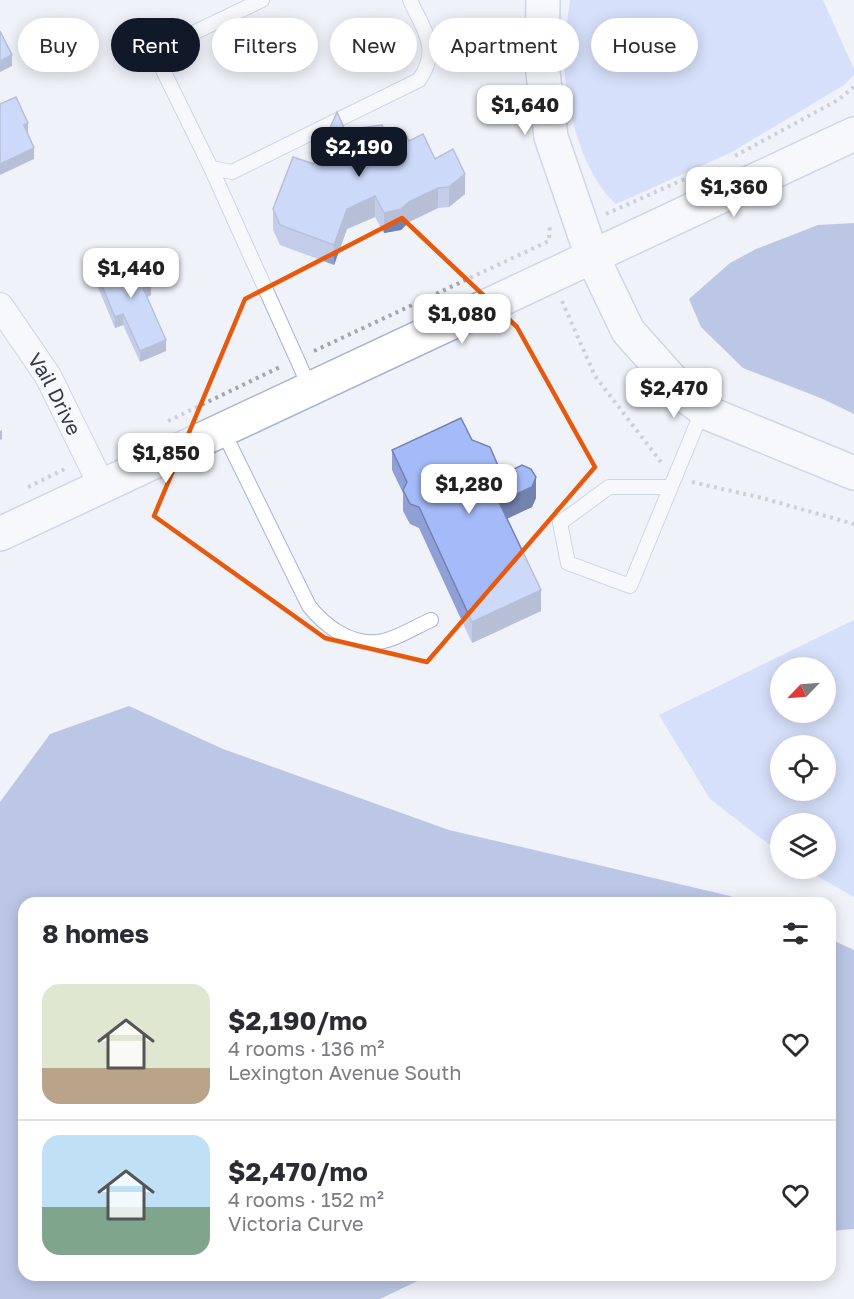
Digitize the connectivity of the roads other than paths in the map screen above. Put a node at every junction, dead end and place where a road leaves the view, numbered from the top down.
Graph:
1 (262, 0) edge
2 (410, 0) edge
3 (543, 0) edge
4 (854, 134) edge
5 (211, 168) junction
6 (592, 256) junction
7 (0, 306) edge
8 (310, 388) junction
9 (703, 409) junction
10 (222, 429) junction
11 (96, 473) junction
12 (854, 473) edge
13 (671, 487) junction
14 (0, 534) edge
15 (431, 620) dead end

1 - 5 lane
2 - 5 lane
3 - 6 street
4 - 6 street
5 - 8 lane
6 - 8 street
6 - 9 street
7 - 11 street, Vail Drive
8 - 10 street
9 - 12 street
9 - 13 lane
10 - 11 street
10 - 15 lane
11 - 14 street
13 - 13 lane

